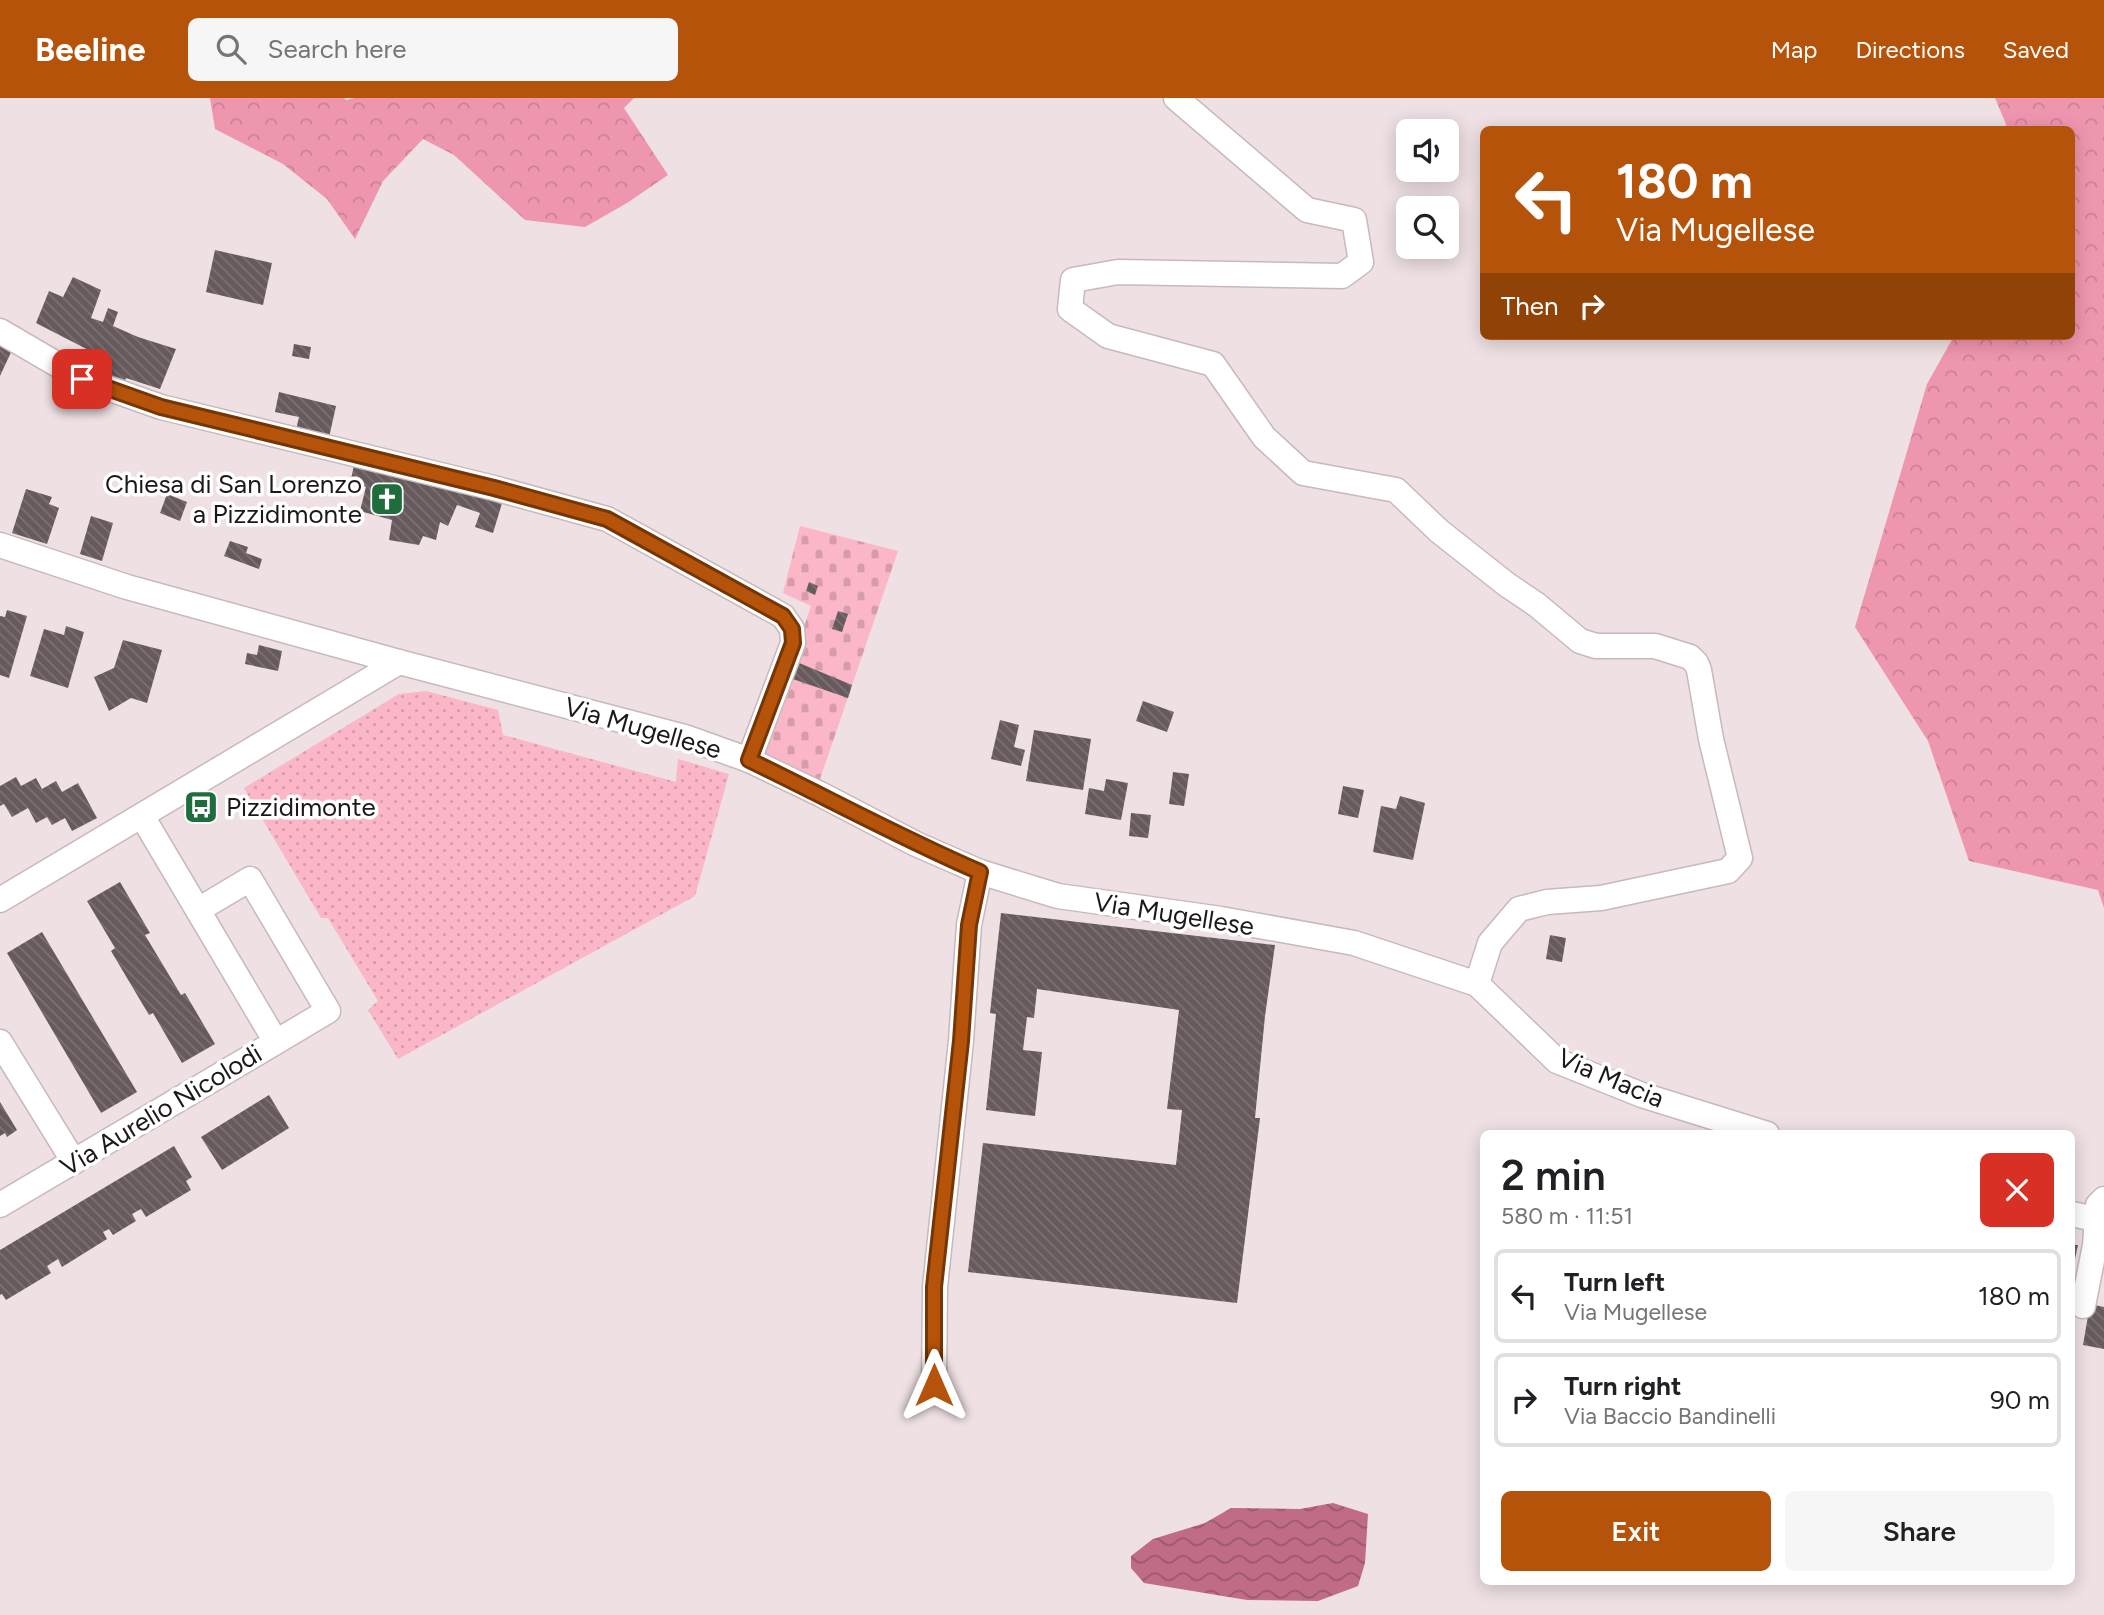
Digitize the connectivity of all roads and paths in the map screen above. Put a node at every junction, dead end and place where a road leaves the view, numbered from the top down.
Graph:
1 (1176, 98) edge
2 (0, 331) edge
3 (0, 545) edge
4 (399, 662) junction
5 (749, 760) junction
6 (142, 816) junction
7 (980, 872) junction
8 (0, 900) edge
9 (198, 910) junction
10 (1477, 984) junction
11 (0, 1042) edge
12 (276, 1042) junction
13 (1755, 1130) edge
14 (74, 1161) junction
15 (0, 1205) edge
16 (2101, 1213) edge
17 (2075, 1214) edge
18 (2083, 1306) dead end
19 (934, 1385) dead end

1 - 10 street
2 - 5 street
3 - 4 street, Via Mugellese
4 - 5 street, Via Mugellese
4 - 6 street
5 - 7 street, Via Mugellese
6 - 8 street
6 - 9 street, Via Aurelio Nicolodi
7 - 10 street, Via Mugellese
7 - 19 street
9 - 12 street, Via Aurelio Nicolodi
9 - 12 street
10 - 13 street, Via Macia
11 - 14 street
12 - 14 street, Via Aurelio Nicolodi
14 - 15 street, Via Aurelio Nicolodi
16 - 17 street
16 - 18 street

